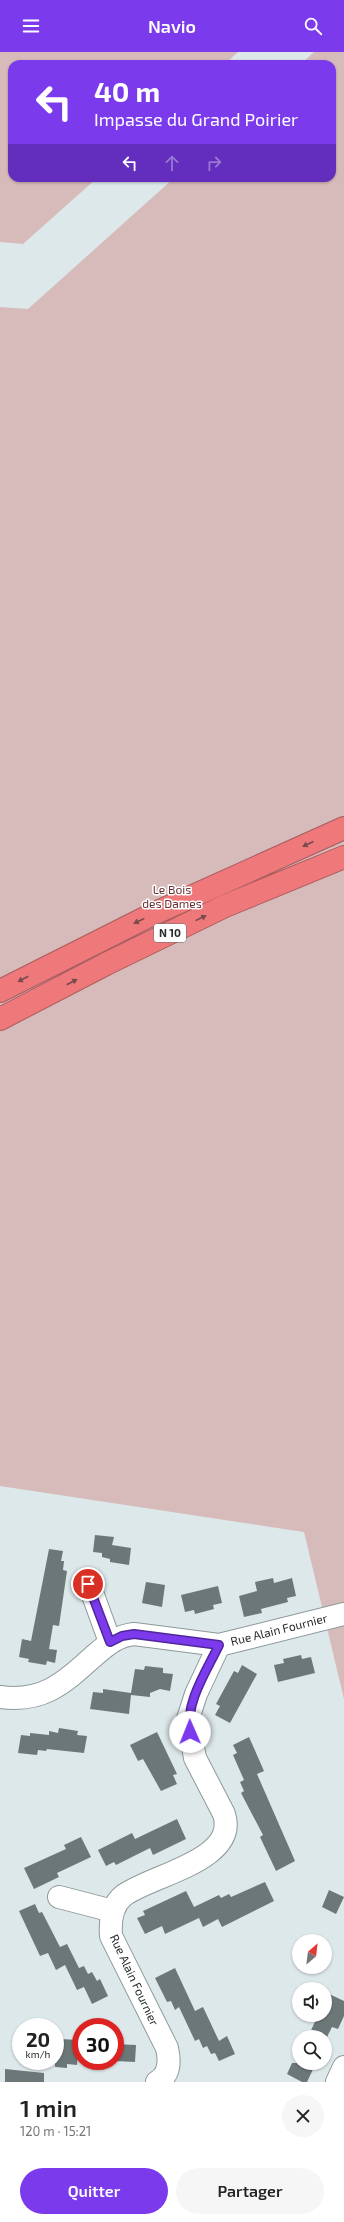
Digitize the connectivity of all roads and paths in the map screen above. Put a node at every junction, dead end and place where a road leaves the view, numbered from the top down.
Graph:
1 (344, 828) edge
2 (344, 857) edge
3 (0, 991) edge
4 (0, 1019) edge
5 (88, 1584) dead end
6 (344, 1614) edge
7 (110, 1642) junction
8 (219, 1645) junction
9 (0, 1697) edge
10 (59, 1897) dead end
11 (113, 1911) junction
12 (344, 2067) edge
13 (157, 2082) edge
14 (337, 2082) edge

1 -> 3 highway, N 10
4 -> 2 highway, N 10
5 - 7 street
6 - 8 street, Rue Alain Fournier
7 - 8 street
7 - 9 street
8 - 11 street, Rue Alain Fournier
10 - 11 street
11 - 13 street, Rue Alain Fournier
12 - 14 street

